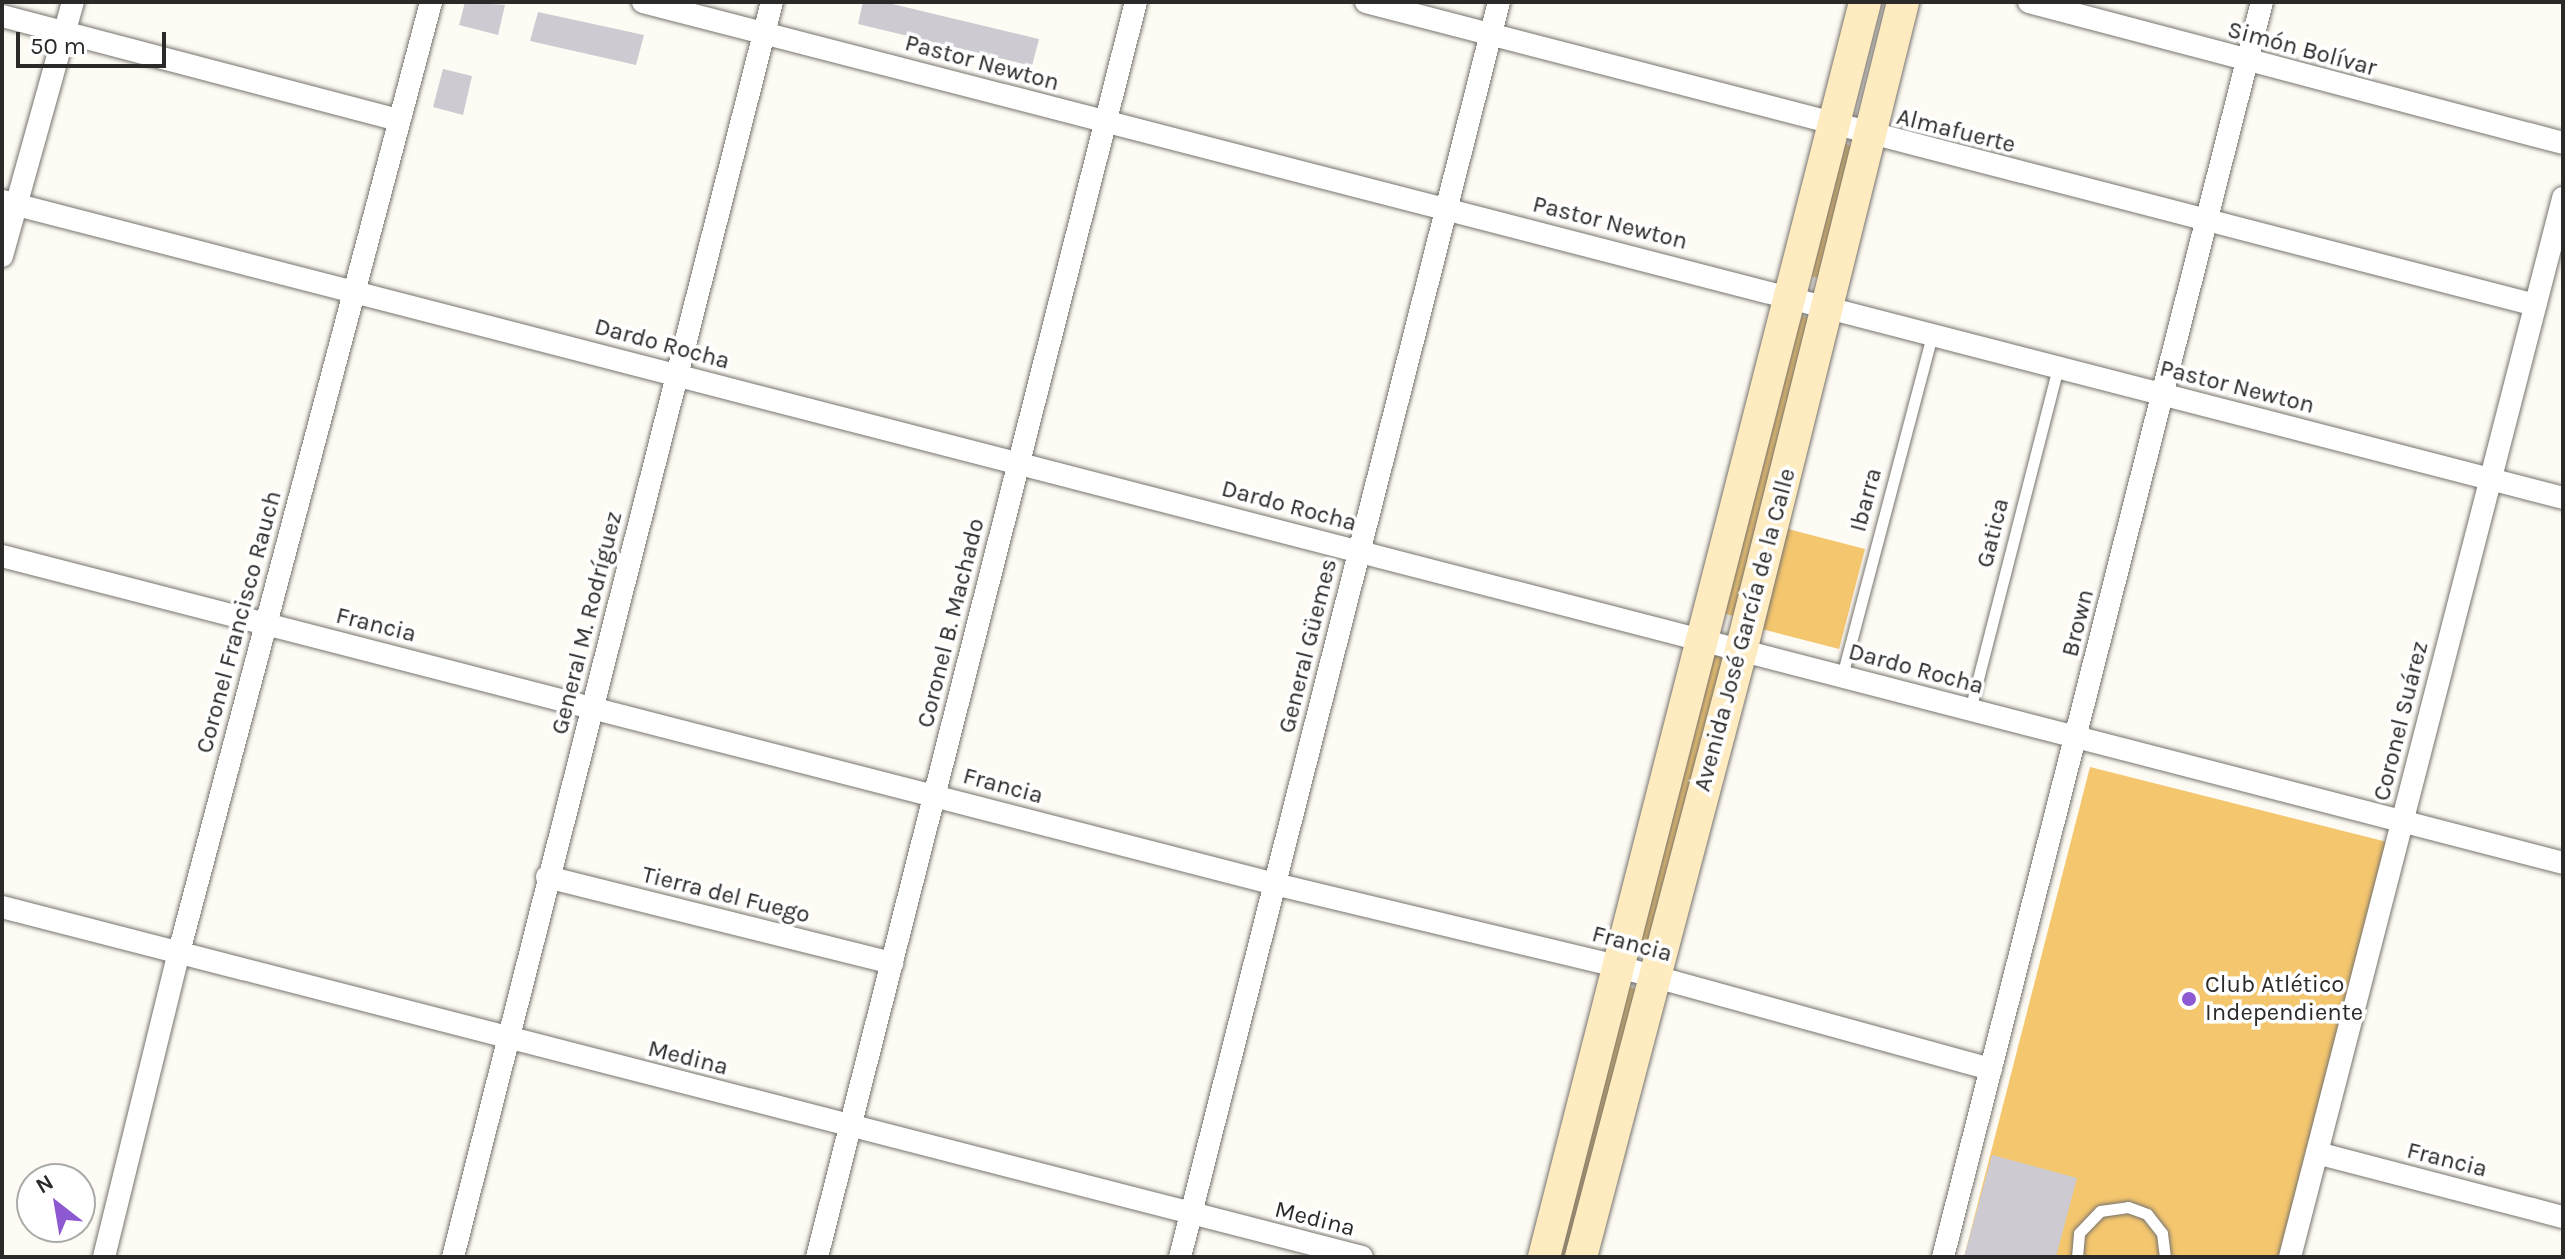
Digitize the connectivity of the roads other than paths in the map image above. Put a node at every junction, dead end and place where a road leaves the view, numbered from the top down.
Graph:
1 (73, 2) edge
2 (431, 2) edge
3 (643, 2) edge
4 (772, 2) edge
5 (1136, 2) edge
6 (1366, 2) edge
7 (1499, 2) edge
8 (1865, 2) edge
9 (1903, 2) edge
10 (2029, 2) edge
11 (2262, 2) edge
12 (2, 16) edge
13 (64, 32) junction
14 (764, 33) junction
15 (1491, 35) junction
16 (2247, 62) junction
17 (399, 120) junction
18 (1106, 122) junction
19 (1835, 127) junction
20 (1869, 136) junction
21 (2563, 143) edge
22 (2563, 198) edge
23 (9, 202) edge
24 (1446, 210) junction
25 (2207, 220) junction
26 (2, 256) edge
27 (351, 291) junction
28 (1794, 295) junction
29 (1829, 305) junction
30 (2535, 305) junction
31 (1932, 335) junction
32 (2058, 368) junction
33 (677, 375) junction
34 (2162, 395) junction
35 (1019, 463) junction
36 (2490, 480) junction
37 (2563, 498) edge
38 (1359, 551) junction
39 (2, 556) edge
40 (266, 623) junction
41 (1704, 637) junction
42 (1742, 647) junction
43 (1842, 676) junction
44 (593, 707) junction
45 (1970, 710) junction
46 (2075, 737) junction
47 (934, 795) junction
48 (2402, 821) junction
49 (2563, 863) edge
50 (547, 877) junction
51 (1275, 884) junction
52 (2, 907) edge
53 (179, 952) junction
54 (892, 963) junction
55 (1616, 966) junction
56 (1652, 977) junction
57 (509, 1038) junction
58 (1991, 1069) junction
59 (850, 1126) junction
60 (2317, 1153) junction
61 (1190, 1214) junction
62 (2563, 1217) edge
63 (104, 1257) edge
64 (453, 1257) edge
65 (817, 1257) edge
66 (1180, 1257) edge
67 (1362, 1257) edge
68 (1544, 1257) edge
69 (1581, 1257) edge
70 (1943, 1257) edge
71 (2077, 1257) edge
72 (2165, 1257) edge
73 (2290, 1257) edge

1 - 13 street
2 - 17 street, Coronel Francisco Rauch
3 - 14 street, Pastor Newton
4 - 14 street, General M. Rodríguez
5 - 18 street, Coronel B. Machado
6 - 15 street, Almafuerte
7 - 15 street, General Güemes
8 - 19 main road, Avenida José García de la Calle
9 - 20 main road, Avenida José García de la Calle
10 - 16 street, Simón Bolívar
11 - 16 street, Brown
12 - 13 street
13 - 17 street
13 - 23 street
14 - 18 street, Pastor Newton
14 - 33 street, General M. Rodríguez
15 - 19 street, Almafuerte
15 - 24 street, General Güemes
16 - 21 street, Simón Bolívar
16 - 25 street, Brown
17 - 27 street, Coronel Francisco Rauch
18 - 24 street, Pastor Newton
18 - 35 street, Coronel B. Machado
19 - 20 street, Almafuerte
19 - 28 main road, Avenida José García de la Calle
20 - 25 street, Almafuerte
20 - 29 main road, Avenida José García de la Calle
22 - 30 street, Coronel Suárez
23 - 26 street
23 - 27 street, Dardo Rocha
24 - 28 street, Pastor Newton
24 - 38 street, General Güemes
25 - 30 street, Almafuerte
25 - 34 street, Brown
27 - 33 street, Dardo Rocha
27 - 40 street, Coronel Francisco Rauch
28 - 29 street, Pastor Newton
28 - 41 main road, Avenida José García de la Calle
29 - 31 street, Pastor Newton
29 - 42 main road, Avenida José García de la Calle
30 - 36 street, Coronel Suárez
31 - 32 street, Pastor Newton
31 - 43 lane, Ibarra
32 - 34 street, Pastor Newton
32 - 45 lane, Gatica
33 - 35 street, Dardo Rocha
33 - 44 street, General M. Rodríguez
34 - 36 street, Pastor Newton
34 - 46 street, Brown
35 - 38 street, Dardo Rocha
35 - 47 street, Coronel B. Machado
36 - 37 street, Pastor Newton
36 - 48 street, Coronel Suárez
38 - 41 street, Dardo Rocha
38 - 51 street, General Güemes
39 - 40 street, Francia
40 - 44 street, Francia
40 - 53 street, Coronel Francisco Rauch
41 - 42 street, Dardo Rocha
41 - 55 main road, Avenida José García de la Calle
42 - 43 street, Dardo Rocha
42 - 56 main road, Avenida José García de la Calle
43 - 45 street, Dardo Rocha
44 - 47 street, Francia
44 - 50 street, General M. Rodríguez
45 - 46 street, Dardo Rocha
46 - 48 street, Dardo Rocha
46 - 58 street, Brown
47 - 51 street, Francia
47 - 54 street, Coronel B. Machado
48 - 49 street, Dardo Rocha
48 - 60 street, Coronel Suárez
50 - 54 street, Tierra del Fuego
50 - 57 street, General M. Rodríguez
51 - 55 street, Francia
51 - 61 street, General Güemes
52 - 53 street, Medina
53 - 57 street, Medina
53 - 63 street, Coronel Francisco Rauch
54 - 59 street, Coronel B. Machado
55 - 56 street, Francia
55 - 68 main road, Avenida José García de la Calle
56 - 58 street, Francia
56 - 69 main road, Avenida José García de la Calle
57 - 59 street, Medina
57 - 64 street, General M. Rodríguez
58 - 70 street, Brown
59 - 61 street, Medina
59 - 65 street, Coronel B. Machado
60 - 62 street, Francia
60 - 73 street, Coronel Suárez
61 - 66 street, General Güemes
61 - 67 street, Medina
71 - 72 lane

